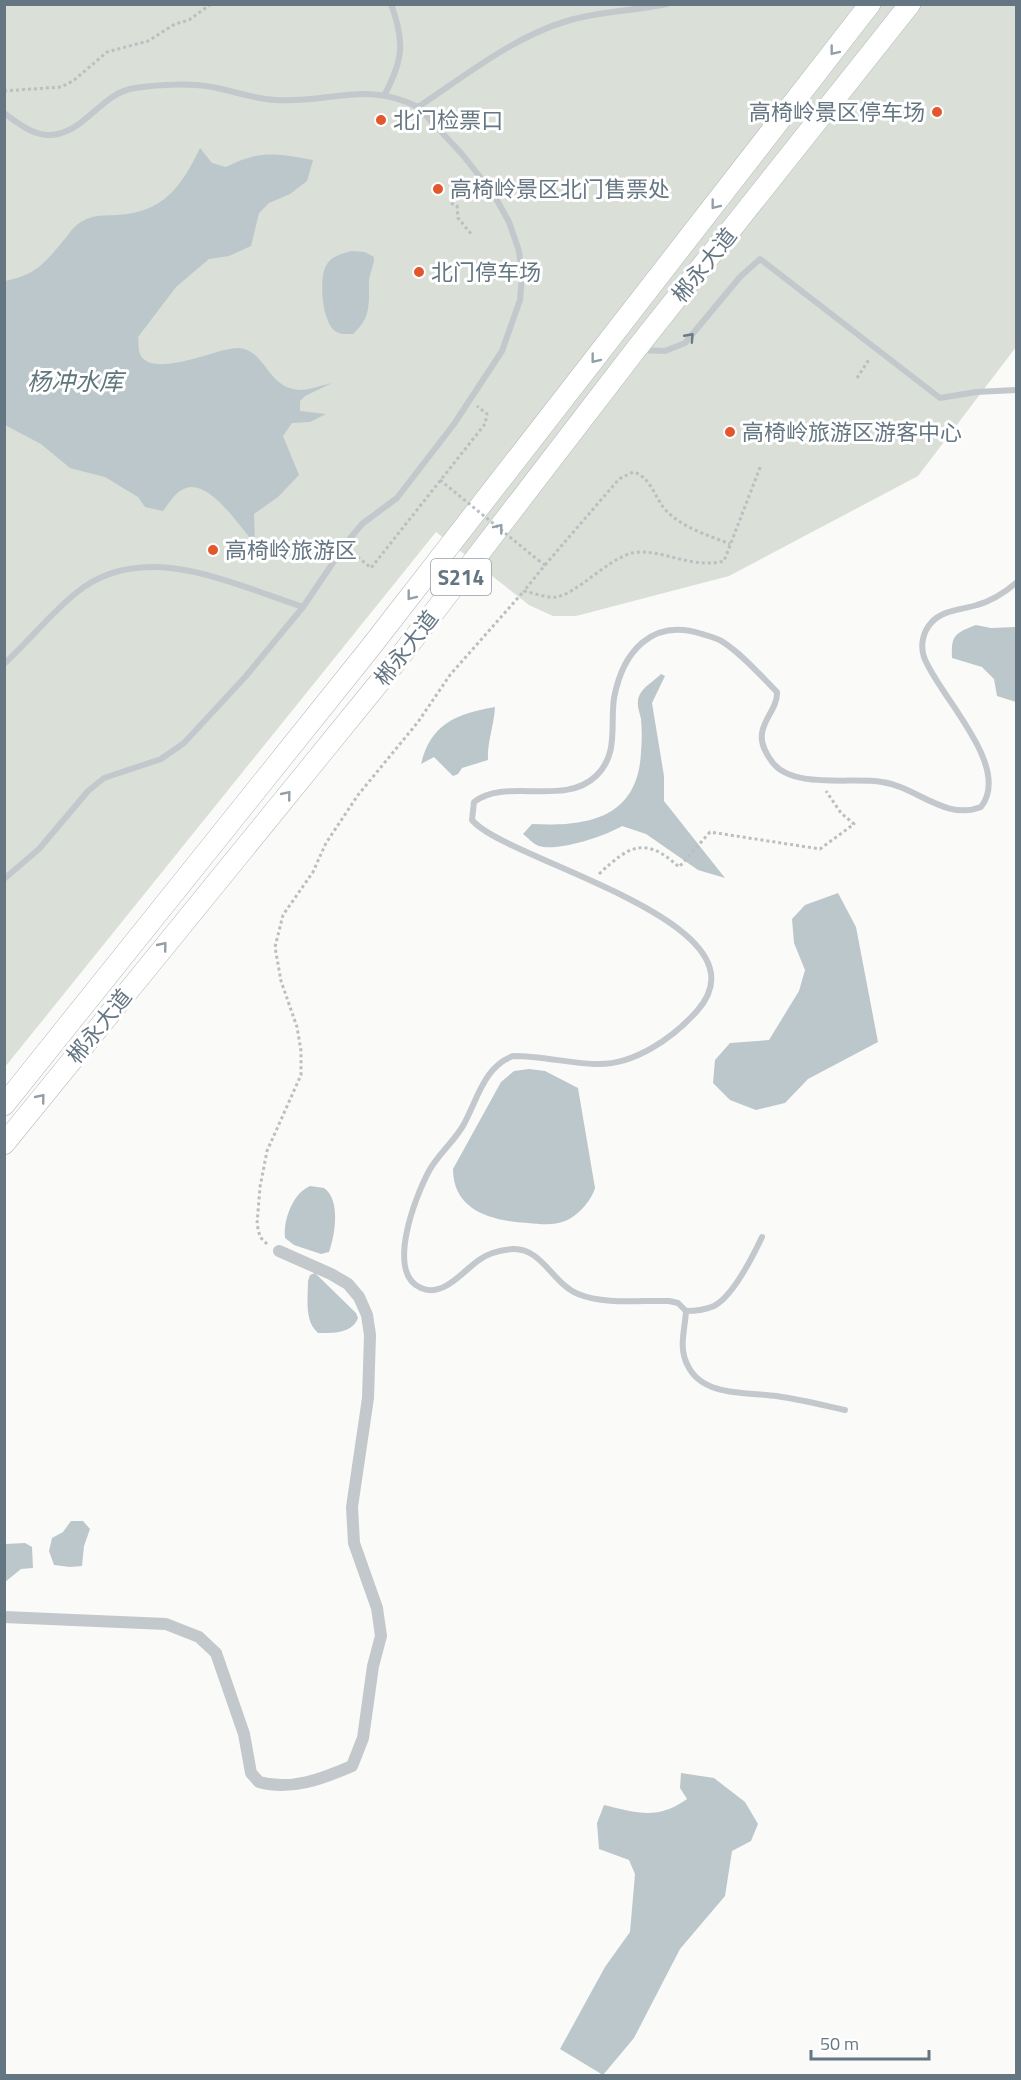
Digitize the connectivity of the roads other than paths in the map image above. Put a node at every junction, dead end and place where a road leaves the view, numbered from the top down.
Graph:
1 (391, 4) edge
2 (668, 4) edge
3 (870, 4) edge
4 (910, 4) edge
5 (385, 94) junction
6 (418, 107) junction
7 (4, 113) edge
8 (637, 348) junction
9 (1017, 390) edge
10 (1017, 583) edge
11 (303, 607) junction
12 (4, 664) edge
13 (4, 879) edge
14 (4, 1105) edge
15 (4, 1144) edge
16 (762, 1237) dead end
17 (279, 1251) road end
18 (686, 1311) junction
19 (844, 1410) dead end
20 (4, 1617) edge

1 - 5 lane
2 - 6 lane
3 -> 14 highway, 郴永大道 / S214
4 - 8 highway, 郴永大道 / S214
5 - 6 lane
5 - 7 lane
6 - 11 lane
8 -> 9 lane
15 -> 8 highway, 郴永大道 / S214
10 - 18 lane
11 - 12 lane
11 - 13 lane
16 - 18 lane
17 - 20 street
18 - 19 lane

